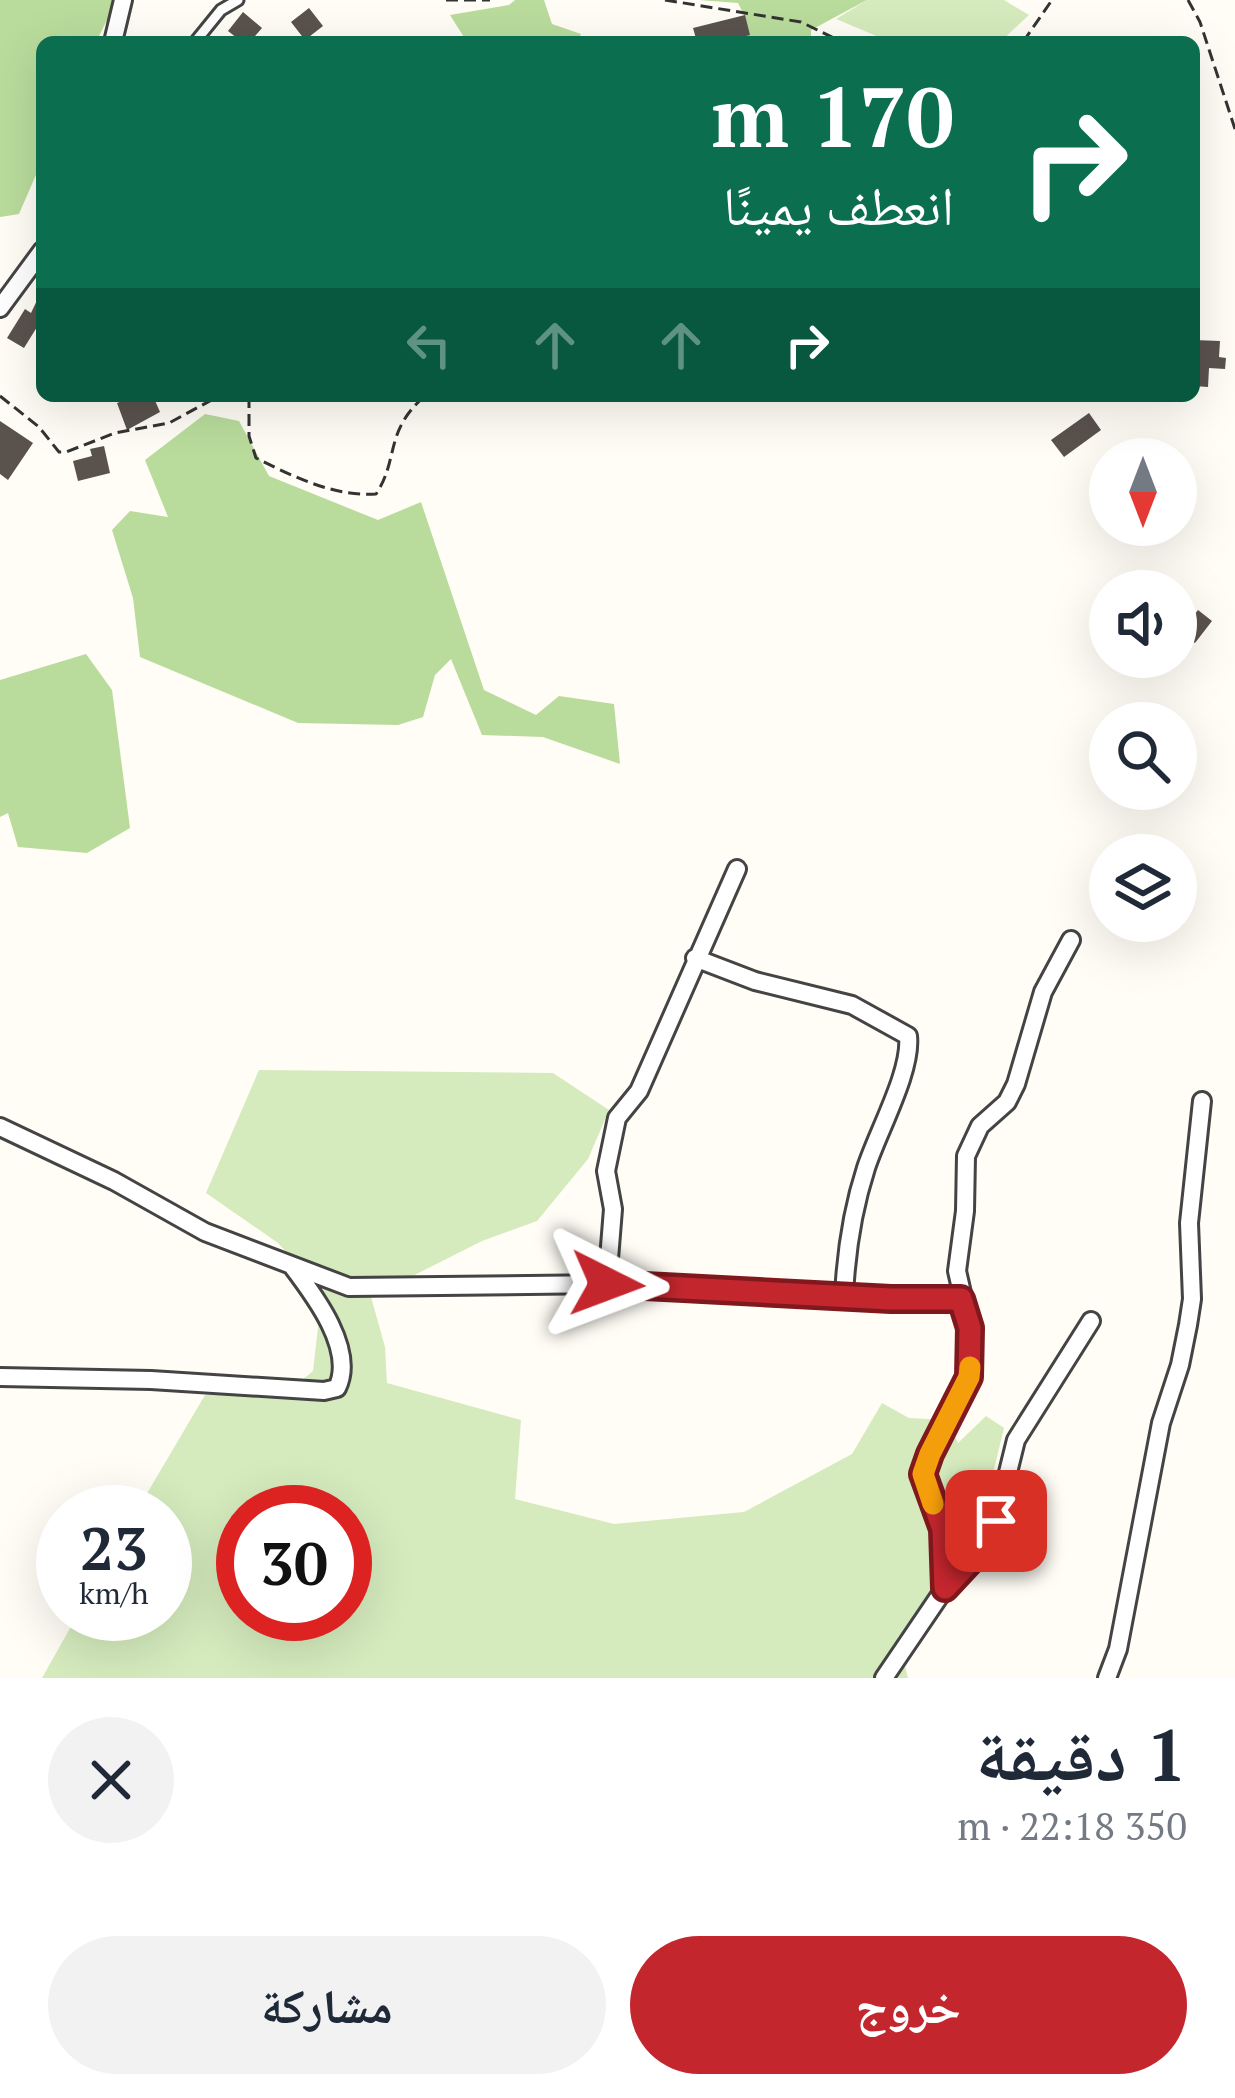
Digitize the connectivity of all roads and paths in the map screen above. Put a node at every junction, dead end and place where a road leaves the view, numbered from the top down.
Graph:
1 (123, 0) edge
2 (238, 0) edge
3 (446, 0) edge
4 (490, 0) edge
5 (665, 0) edge
6 (1052, 0) edge
7 (1188, 0) edge
8 (114, 36) edge
9 (200, 36) edge
10 (829, 36) edge
11 (1027, 36) edge
12 (1235, 129) edge
13 (36, 259) edge
14 (0, 308) edge
15 (0, 396) edge
16 (207, 402) edge
17 (249, 402) edge
18 (419, 402) edge
19 (737, 869) dead end
20 (1071, 940) dead end
21 (695, 958) junction
22 (1202, 1101) dead end
23 (0, 1127) edge
24 (292, 1266) junction
25 (607, 1284) junction
26 (844, 1296) junction
27 (961, 1299) junction
28 (1091, 1321) dead end
29 (0, 1377) edge
30 (945, 1588) junction
31 (884, 1678) edge
32 (1107, 1678) edge

1 - 8 street
2 - 9 lane
3 - 4 path
5 - 10 path
6 - 11 path
7 - 12 path
13 - 14 street
15 - 16 path
17 - 18 path
19 - 21 street
20 - 27 street
21 - 25 street
21 - 26 street
22 - 32 street
23 - 24 street
24 - 25 street
24 - 29 street
25 - 26 street
26 - 27 street
27 - 30 street
28 - 30 street
30 - 31 street

